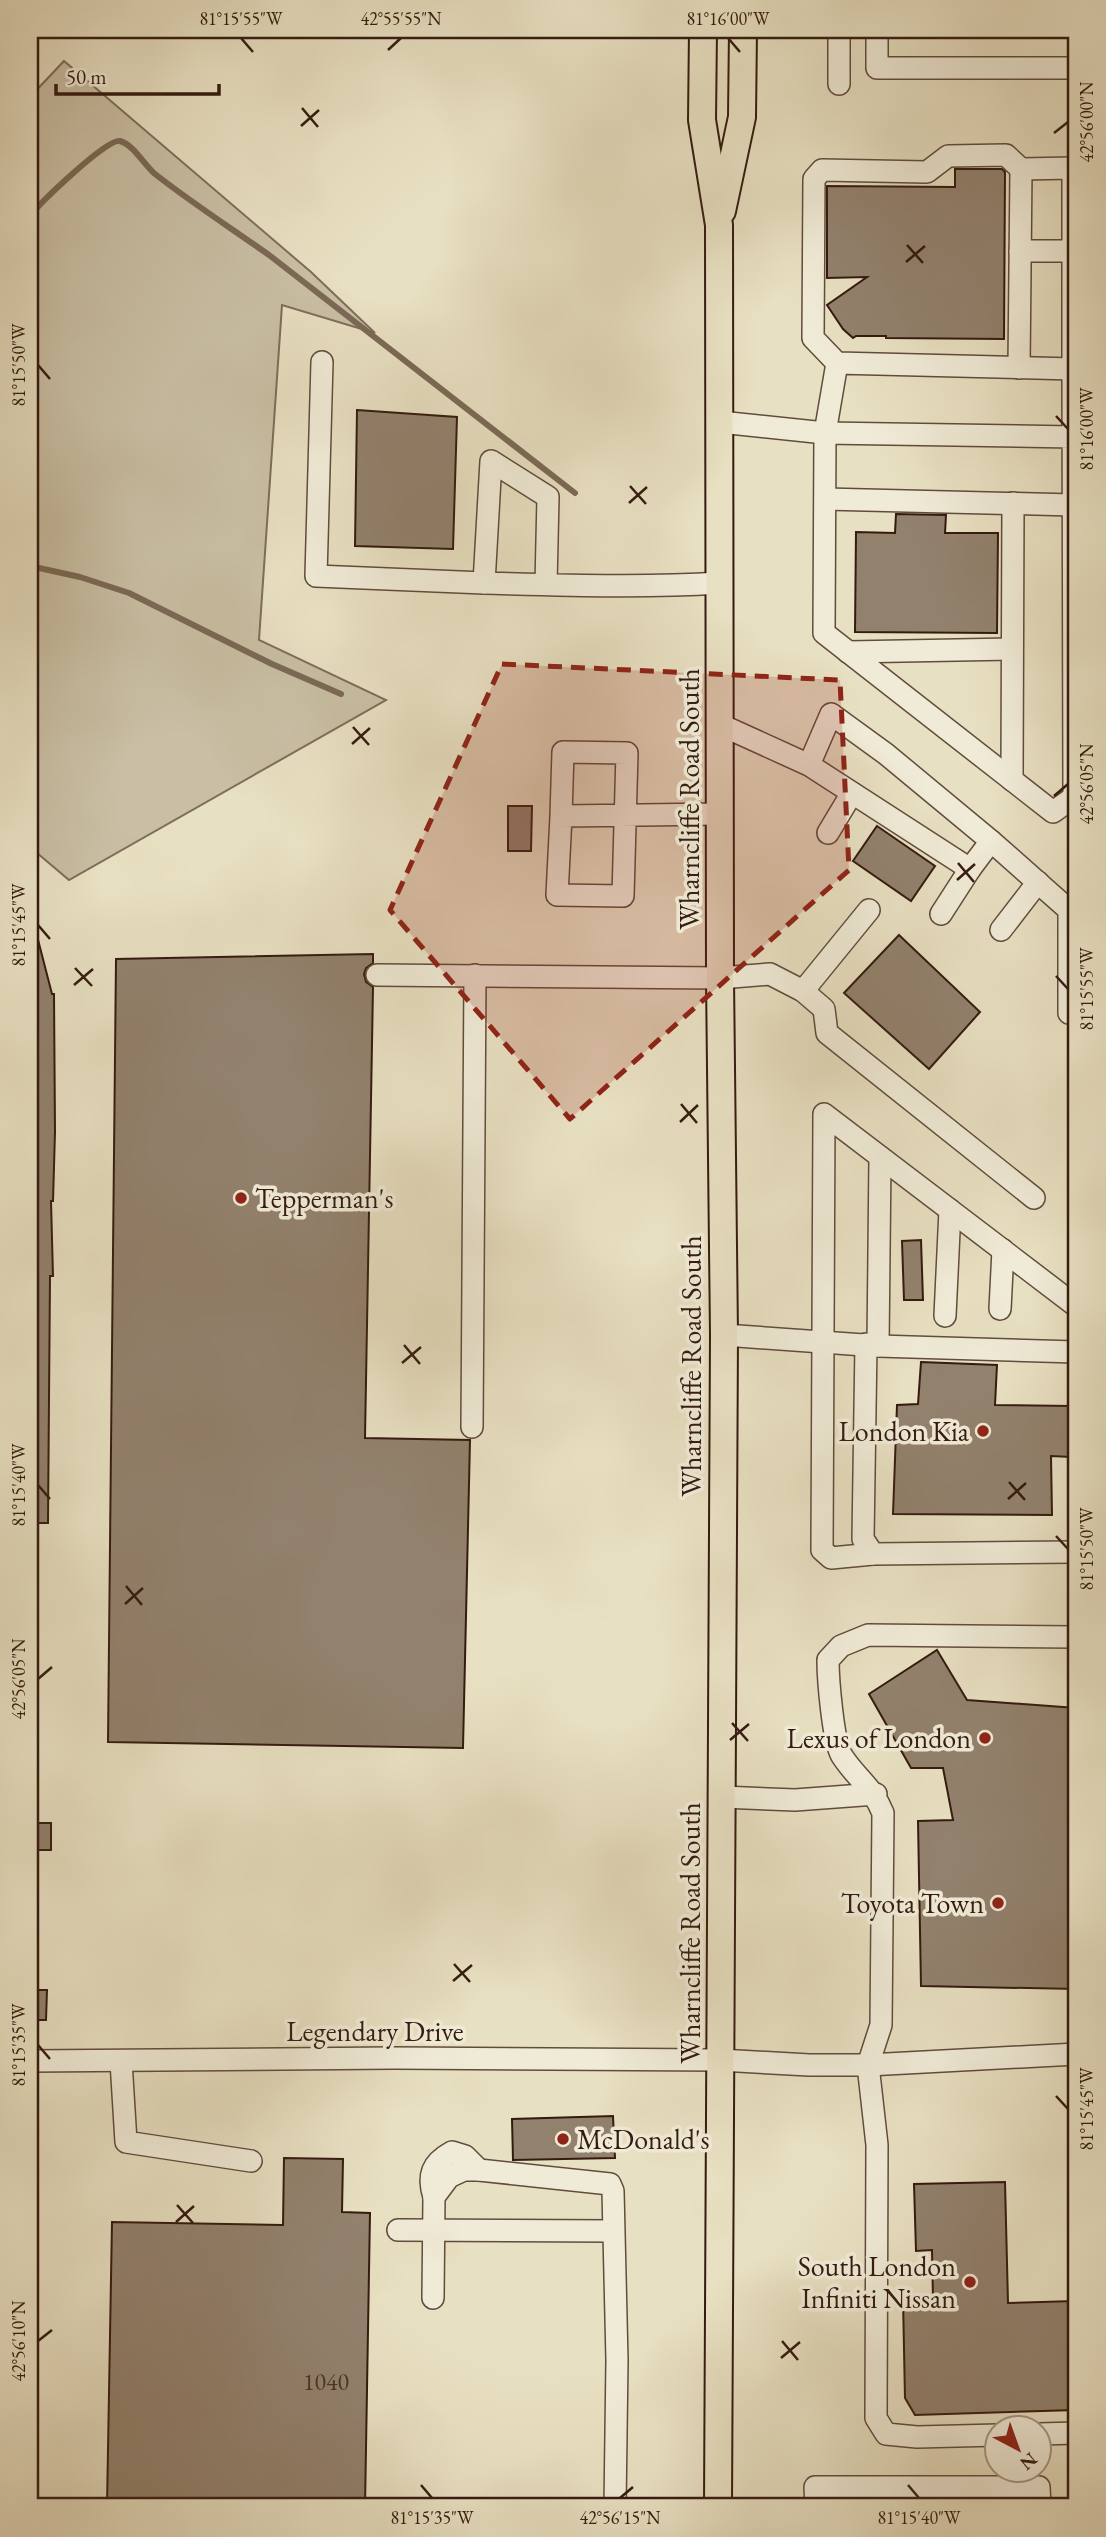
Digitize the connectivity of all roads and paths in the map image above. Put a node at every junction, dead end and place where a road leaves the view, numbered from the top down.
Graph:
1 (703, 30) edge
2 (743, 30) edge
3 (839, 30) edge
4 (877, 30) edge
5 (1076, 68) edge
6 (839, 84) dead end
7 (1021, 169) junction
8 (719, 225) junction
9 (1020, 251) junction
10 (1073, 251) junction
11 (322, 362) dead end
12 (837, 363) junction
13 (1019, 368) junction
14 (1073, 369) junction
15 (720, 422) junction
16 (825, 433) junction
17 (1073, 437) junction
18 (825, 499) junction
19 (1013, 503) junction
20 (1073, 505) junction
21 (484, 583) junction
22 (719, 583) junction
23 (546, 584) junction
24 (1012, 649) junction
25 (848, 652) junction
26 (721, 725) junction
27 (809, 765) junction
28 (1012, 780) junction
29 (852, 793) junction
30 (720, 814) junction
31 (561, 816) junction
32 (625, 817) junction
33 (828, 833) dead end
34 (991, 841) junction
35 (970, 869) junction
36 (1038, 882) junction
37 (869, 910) dead end
38 (941, 914) dead end
39 (1001, 930) dead end
40 (377, 975) dead end
41 (475, 975) junction
42 (720, 978) junction
43 (803, 991) junction
44 (1069, 1013) dead end
45 (880, 1157) junction
46 (1034, 1198) dead end
47 (950, 1210) junction
48 (1003, 1250) junction
49 (1076, 1306) edge
50 (1000, 1309) dead end
51 (945, 1316) dead end
52 (724, 1335) junction
53 (823, 1343) junction
54 (872, 1345) junction
55 (1076, 1352) edge
56 (472, 1427) dead end
57 (1076, 1552) edge
58 (873, 1554) junction
59 (1076, 1636) edge
60 (876, 1794) junction
61 (722, 1797) junction
62 (1076, 2054) edge
63 (121, 2060) junction
64 (720, 2060) junction
65 (30, 2061) edge
66 (868, 2064) junction
67 (251, 2161) dead end
68 (434, 2229) junction
69 (398, 2230) dead end
70 (613, 2231) junction
71 (433, 2298) dead end
72 (1076, 2433) edge
73 (1054, 2434) edge
74 (984, 2435) edge
75 (615, 2507) edge
76 (718, 2507) edge
77 (816, 2507) edge
78 (1040, 2507) edge

1 - 8 main road, Wharncliffe Road South
2 - 8 main road, Wharncliffe Road South
3 - 6 street
4 - 5 street
7 - 9 street
7 - 10 street
7 - 12 street
8 - 15 main road, Wharncliffe Road South
9 - 10 street
9 - 13 street
10 - 14 street
11 - 21 street
12 - 13 street
12 - 16 street
13 - 14 street
14 - 17 street
15 - 16 street
15 - 22 main road, Wharncliffe Road South
16 - 17 street
16 - 18 street
17 - 20 street
18 - 19 street
18 - 25 street
19 - 20 street
19 - 24 street
20 - 28 street
21 - 23 street
21 - 23 street
22 - 23 street
22 - 26 main road, Wharncliffe Road South
24 - 25 street
24 - 28 street
25 - 28 street
26 - 27 street
26 - 30 main road, Wharncliffe Road South
27 - 29 street
27 - 34 street
29 - 33 street
29 - 35 street
30 - 32 street
30 - 42 main road, Wharncliffe Road South
31 - 32 street
31 - 32 street
31 - 32 street
34 - 35 street
34 - 36 street
35 - 38 street
36 - 39 street
36 - 44 street
37 - 43 street
40 - 41 street
41 - 42 street
41 - 56 street
42 - 43 street
42 - 52 main road, Wharncliffe Road South
43 - 46 street
45 - 47 street
45 - 53 street
45 - 54 street
47 - 48 street
47 - 51 street
48 - 49 street
48 - 50 street
52 - 53 street
52 - 61 main road, Wharncliffe Road South
53 - 54 street
53 - 58 street
54 - 55 street
54 - 58 street
57 - 58 street
59 - 60 street
60 - 61 street
60 - 66 street
61 - 64 main road, Wharncliffe Road South
62 - 66 street, Legendary Drive
63 - 64 street, Legendary Drive
63 - 65 street, Legendary Drive
63 - 67 street
64 - 66 street, Legendary Drive
64 - 76 main road, Wharncliffe Road South
66 - 74 street
68 - 69 street
68 - 70 street
68 - 70 street
68 - 71 street
70 - 75 street
72 - 73 street
77 - 78 street

